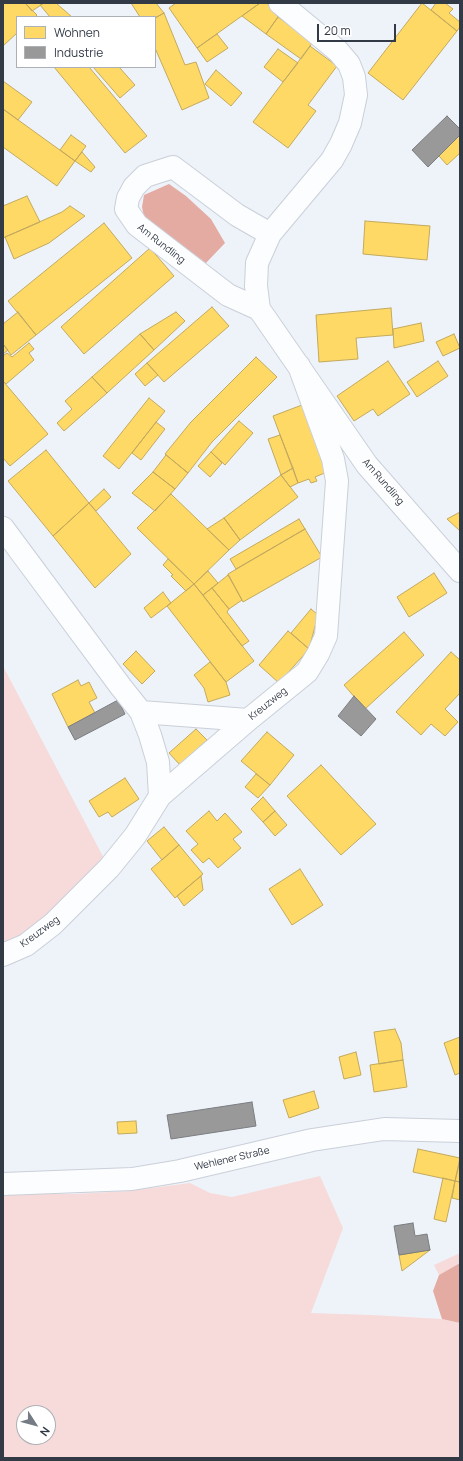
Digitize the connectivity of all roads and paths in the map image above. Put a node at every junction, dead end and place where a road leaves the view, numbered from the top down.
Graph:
1 (280, 3) edge
2 (270, 234) junction
3 (259, 308) junction
4 (299, 366) junction
5 (3, 528) edge
6 (460, 571) edge
7 (141, 712) junction
8 (248, 720) junction
9 (160, 796) junction
10 (3, 955) edge
11 (460, 1131) edge
12 (3, 1184) edge

1 - 2 street, Am Rundling
2 - 3 street, Am Rundling
2 - 3 street, Am Rundling
3 - 4 street, Am Rundling
4 - 6 street, Am Rundling
4 - 8 street, Kreuzweg
5 - 7 street
7 - 8 street
7 - 9 street
8 - 9 street, Kreuzweg
9 - 10 street, Kreuzweg
11 - 12 street, Wehlener Straße

